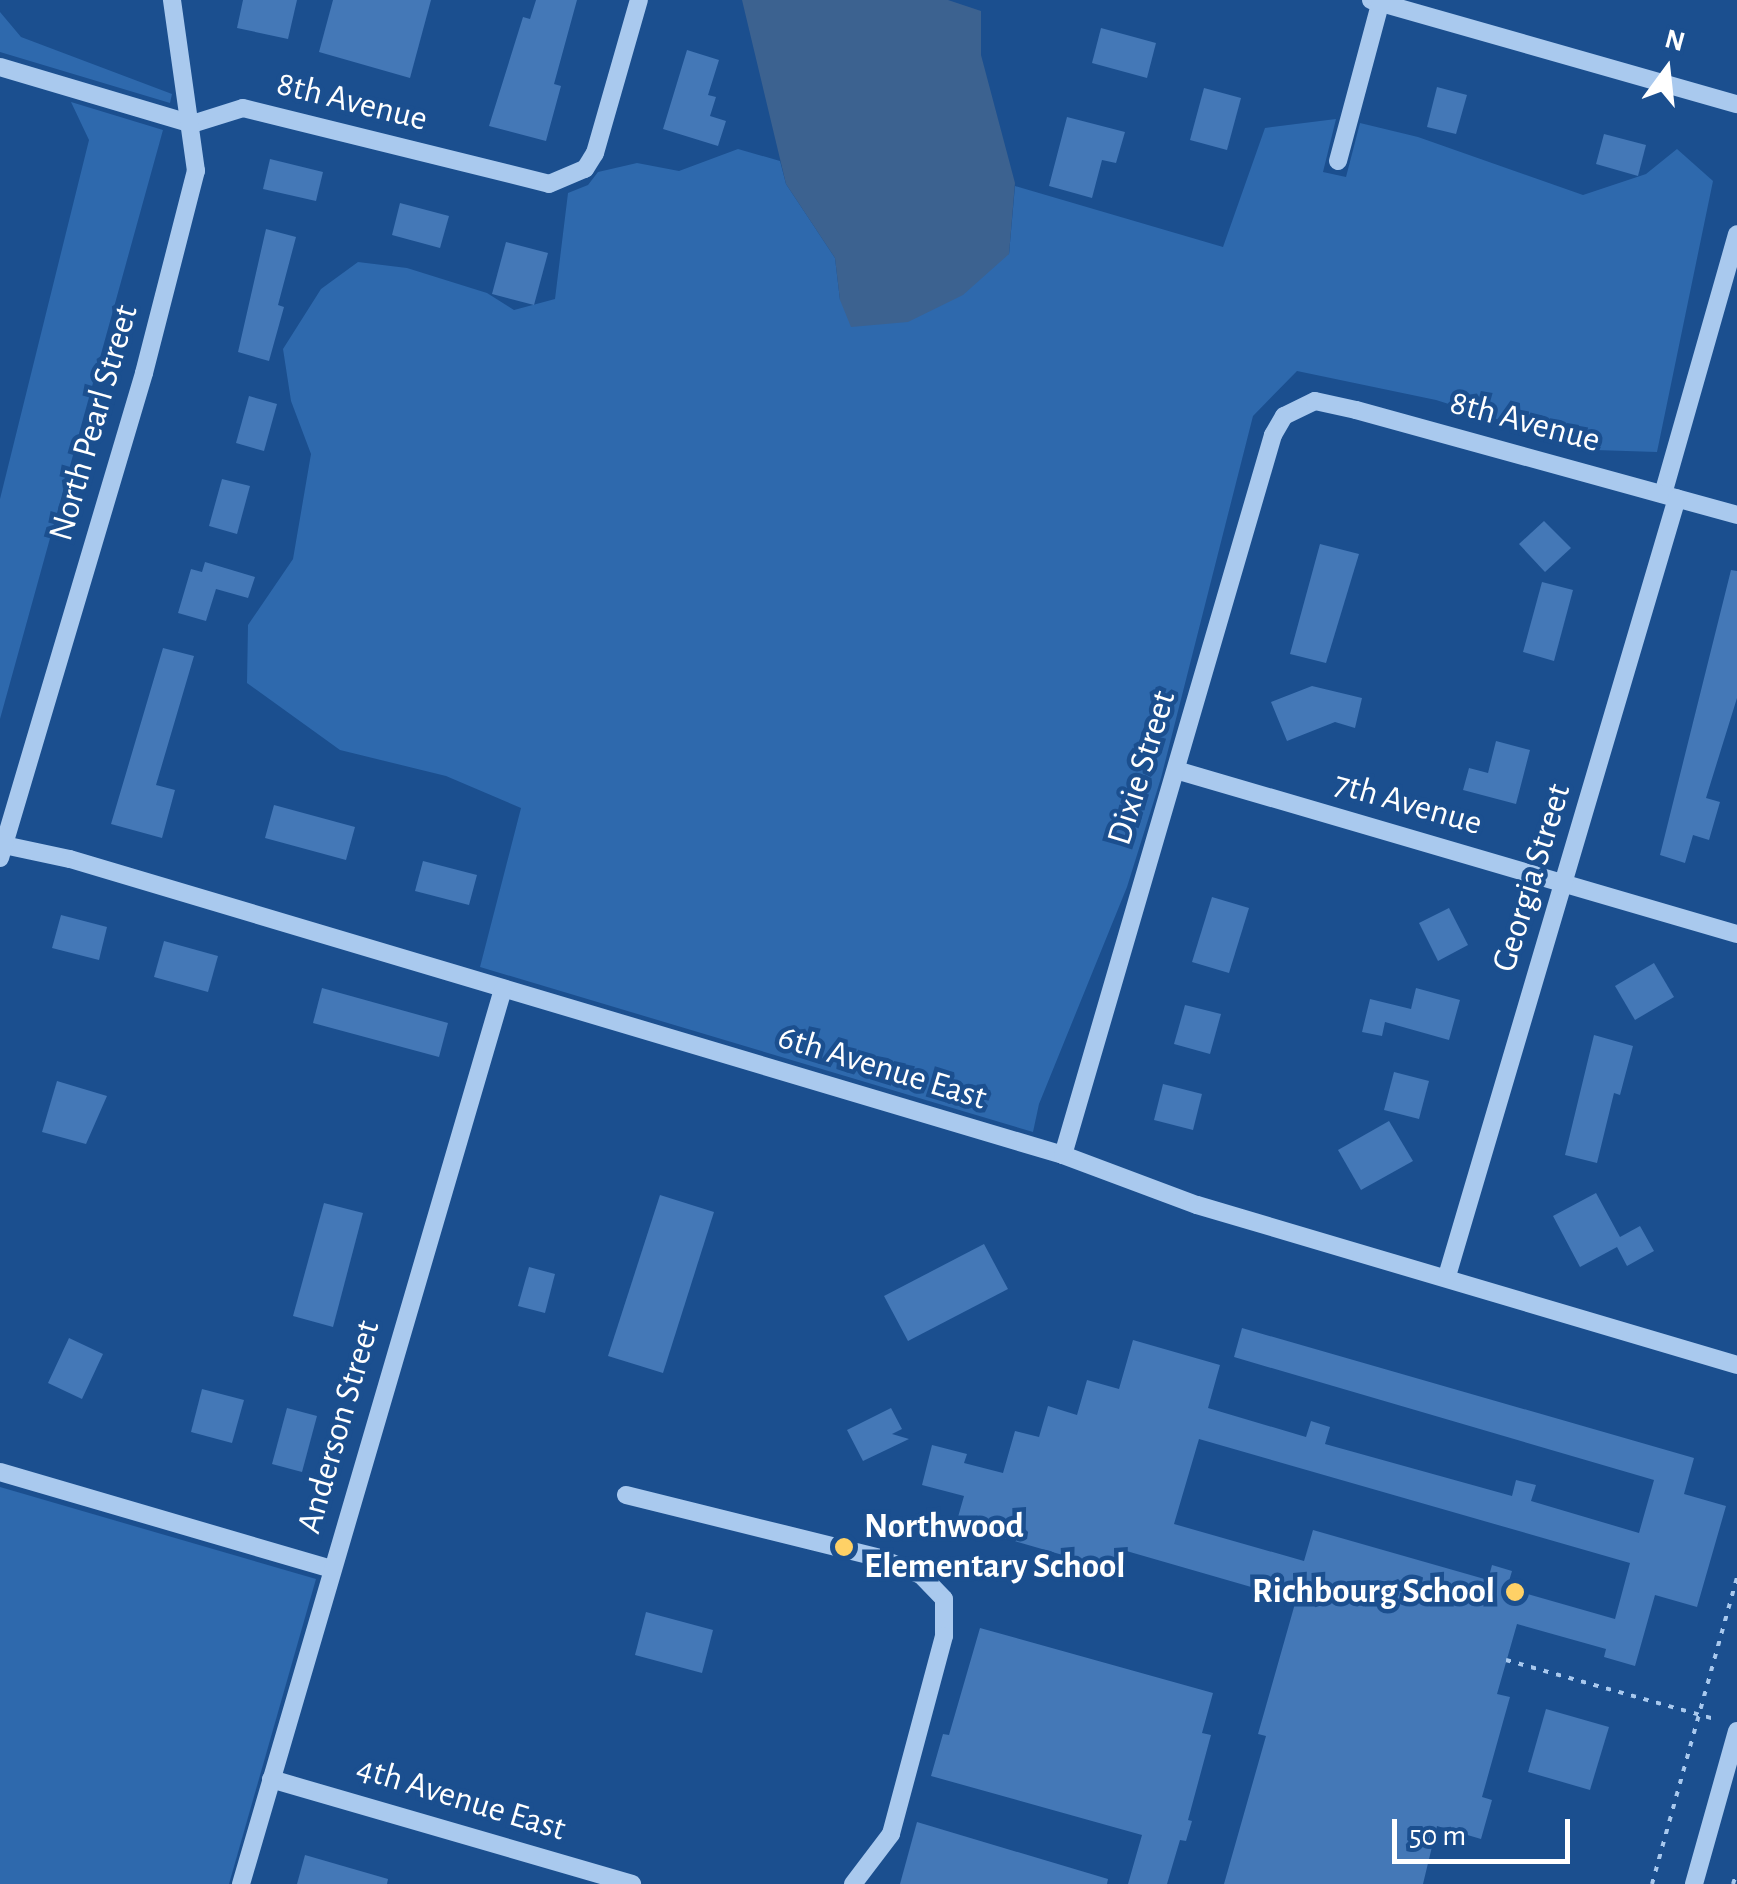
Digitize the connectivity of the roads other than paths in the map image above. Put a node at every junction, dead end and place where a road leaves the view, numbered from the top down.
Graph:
1 (172, 0) edge
2 (639, 0) edge
3 (1378, 1) edge
4 (0, 67) edge
5 (1737, 104) edge
6 (192, 124) junction
7 (1338, 161) dead end
8 (1737, 234) edge
9 (1296, 408) joint
10 (1670, 496) junction
11 (1737, 515) edge
12 (1176, 770) junction
13 (2, 852) edge
14 (1565, 882) junction
15 (1737, 934) edge
16 (503, 988) junction
17 (1063, 1155) junction
18 (1447, 1276) junction
19 (1737, 1365) edge
20 (0, 1472) edge
21 (626, 1495) dead end
22 (332, 1570) junction
23 (1737, 1731) edge
24 (271, 1778) junction
25 (1730, 1785) edge
26 (241, 1884) edge
27 (632, 1884) edge
28 (853, 1884) edge
29 (1694, 1884) edge

1 - 6 street, North Pearl Street
2 - 6 street, 8th Avenue
3 - 5 street
3 - 7 street
4 - 6 street
6 - 13 street, North Pearl Street
8 - 10 street, Georgia Street
9 - 10 street, 8th Avenue
9 - 12 street, Dixie Street
10 - 11 street, 8th Avenue
10 - 14 street, Georgia Street
12 - 14 street, 7th Avenue
12 - 17 street, Dixie Street
13 - 16 street, 6th Avenue East
14 - 15 street, 7th Avenue
14 - 18 street, Georgia Street
16 - 17 street, 6th Avenue East
16 - 22 street, Anderson Street
17 - 18 street, 6th Avenue East
18 - 19 street, 6th Avenue East
20 - 22 street
21 - 28 street
22 - 24 street, Anderson Street
23 - 25 street
24 - 26 street, Anderson Street
24 - 27 street, 4th Avenue East
25 - 29 street

